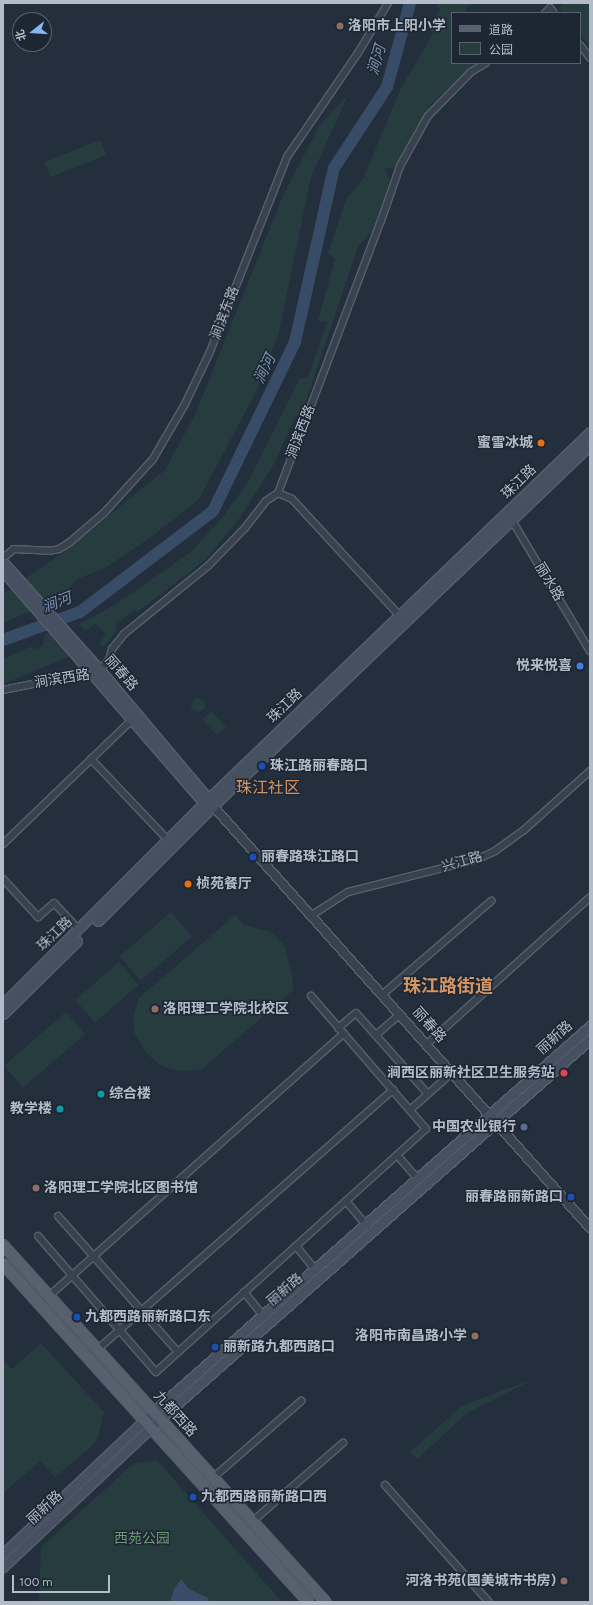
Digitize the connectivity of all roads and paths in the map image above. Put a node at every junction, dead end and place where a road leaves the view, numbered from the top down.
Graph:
1 (388, 3) edge
2 (581, 46) edge
3 (590, 58) edge
4 (484, 64) edge
5 (589, 436) edge
6 (590, 445) edge
7 (278, 493) junction
8 (510, 516) junction
9 (3, 563) edge
10 (400, 616) junction
11 (590, 651) edge
12 (97, 672) junction
13 (3, 690) edge
14 (133, 718) junction
15 (91, 759) junction
16 (590, 771) edge
17 (209, 803) junction
18 (167, 839) junction
19 (3, 844) edge
20 (3, 879) edge
21 (590, 897) edge
22 (491, 901) dead end
23 (312, 915) junction
24 (79, 930) junction
25 (383, 994) junction
26 (311, 996) dead end
27 (3, 1004) edge
28 (3, 1014) edge
29 (400, 1014) junction
30 (590, 1026) edge
31 (338, 1028) junction
32 (344, 1034) junction
33 (376, 1035) junction
34 (590, 1039) edge
35 (427, 1044) junction
36 (446, 1078) dead end
37 (392, 1090) junction
38 (428, 1094) junction
39 (410, 1110) junction
40 (493, 1118) junction
41 (397, 1155) junction
42 (417, 1179) junction
43 (424, 1186) junction
44 (346, 1201) junction
45 (58, 1216) dead end
46 (366, 1224) junction
47 (590, 1228) edge
48 (372, 1232) junction
49 (38, 1236) dead end
50 (3, 1245) edge
51 (296, 1246) junction
52 (94, 1256) junction
53 (3, 1264) edge
54 (314, 1270) junction
55 (72, 1276) junction
56 (320, 1277) junction
57 (244, 1292) junction
58 (50, 1296) junction
59 (142, 1312) junction
60 (263, 1315) junction
61 (269, 1322) junction
62 (119, 1330) junction
63 (98, 1349) junction
64 (178, 1352) junction
65 (302, 1401) dead end
66 (157, 1415) junction
67 (148, 1424) junction
68 (343, 1443) dead end
69 (214, 1477) junction
70 (385, 1485) dead end
71 (254, 1520) junction
72 (3, 1554) edge
73 (3, 1567) edge
74 (308, 1602) edge
75 (326, 1602) edge
76 (489, 1602) edge

1 - 9 street, 涧滨东路
2 - 3 street
4 - 7 street, 涧滨西路
5 - 8 main road, 珠江路
6 - 8 main road, 珠江路
7 - 10 street
7 - 12 street, 涧滨西路
8 - 10 main road, 珠江路
8 - 11 street, 丽水路
8 - 17 main road, 珠江路
9 - 12 main road, 丽春路
10 - 17 main road, 珠江路
12 - 13 street, 涧滨西路
12 - 14 main road, 丽春路
12 - 17 main road, 丽春路
14 - 15 street
14 - 17 main road, 丽春路
15 - 18 street
15 - 19 street
16 - 23 street, 兴江路
17 - 18 main road, 珠江路
17 - 23 street, 丽春路
17 - 28 main road, 珠江路
18 - 24 main road, 珠江路
20 - 24 street
21 - 35 street
22 - 25 street
23 - 25 street, 丽春路
24 - 27 main road, 珠江路
25 - 29 street, 丽春路
26 - 31 street
29 - 33 street
29 - 35 street, 丽春路
30 - 40 main road, 丽新路
31 - 32 street
31 - 33 street
32 - 37 street
32 - 52 street
33 - 38 street
34 - 40 main road, 丽新路
35 - 40 street, 丽春路
36 - 38 street
37 - 39 street
37 - 59 street
38 - 39 street
39 - 41 street
40 - 42 main road, 丽新路
40 - 43 main road, 丽新路
40 - 47 street, 丽春路
41 - 42 street
41 - 44 street
42 - 43 street
42 - 46 main road, 丽新路
43 - 48 main road, 丽新路
44 - 46 street
44 - 51 street
45 - 52 street
46 - 48 street
46 - 54 main road, 丽新路
48 - 56 main road, 丽新路
49 - 55 street
50 - 58 main road, 九都西路
51 - 54 street
51 - 57 street
52 - 55 street
52 - 59 street
53 - 67 main road, 九都西路
54 - 56 street
54 - 60 main road, 丽新路
55 - 58 street
55 - 62 street
56 - 61 main road, 丽新路
57 - 60 street
57 - 64 street
58 - 63 main road, 九都西路
59 - 62 street
59 - 64 street
60 - 61 street
60 - 66 main road, 丽新路
61 - 66 main road, 丽新路
62 - 63 street
62 - 64 street
63 - 66 main road, 九都西路
65 - 69 street
66 - 67 main road, 丽新路
66 - 69 main road, 九都西路
67 - 72 main road, 丽新路
67 - 73 main road, 丽新路
67 - 74 main road, 九都西路
68 - 71 street
69 - 71 main road, 九都西路
70 - 76 street
71 - 75 main road, 九都西路

